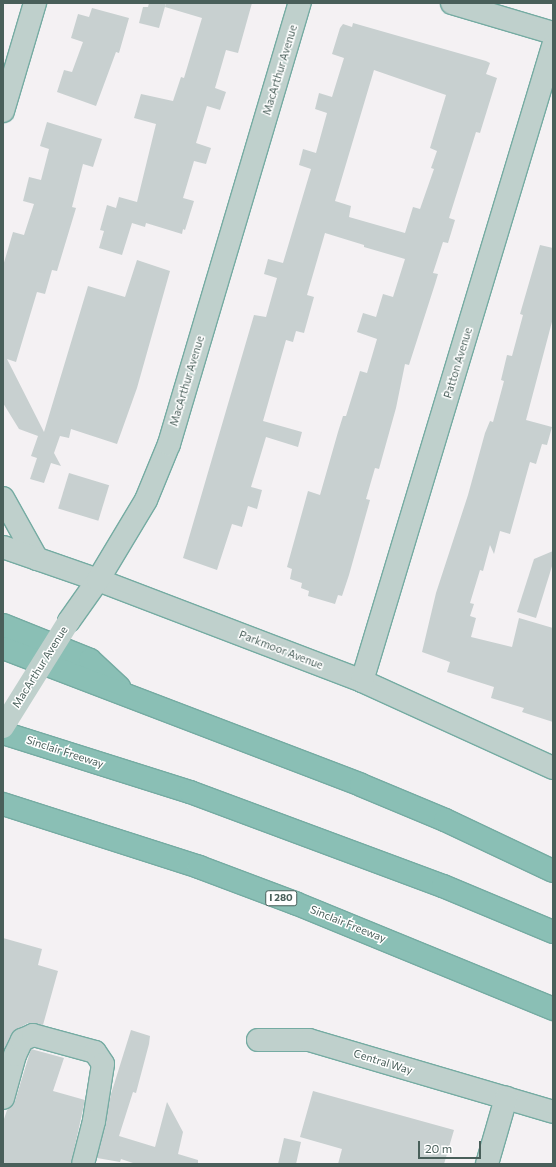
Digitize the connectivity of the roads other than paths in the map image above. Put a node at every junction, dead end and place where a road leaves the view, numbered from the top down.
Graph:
1 (35, 3) edge
2 (300, 3) edge
3 (452, 3) edge
4 (553, 33) edge
5 (553, 46) edge
6 (3, 111) edge
7 (3, 498) edge
8 (3, 547) edge
9 (36, 558) junction
10 (98, 580) junction
11 (3, 625) edge
12 (3, 648) edge
13 (362, 681) junction
14 (127, 694) junction
15 (3, 717) edge
16 (9, 732) edge
17 (553, 768) edge
18 (3, 804) edge
19 (553, 870) edge
20 (553, 932) edge
21 (553, 1009) edge
22 (258, 1040) dead end
23 (3, 1098) edge
24 (506, 1098) junction
25 (553, 1112) edge
26 (84, 1164) edge
27 (487, 1164) edge

1 - 6 street
2 - 10 street, MacArthur Avenue
3 - 4 street
5 - 13 street, Patton Avenue
7 - 9 street
8 - 9 street, Parkmoor Avenue
9 - 10 street, Parkmoor Avenue
10 - 13 street, Parkmoor Avenue
10 - 16 street, MacArthur Avenue, bridge
11 - 14 highway
12 - 14 highway
13 - 17 street, Parkmoor Avenue
14 - 19 highway
15 - 16 highway
16 - 20 highway, Sinclair Freeway
18 - 21 highway, Sinclair Freeway / I 280
22 - 24 street, Central Way
23 - 26 street
24 - 25 street, Central Way
24 - 27 street

